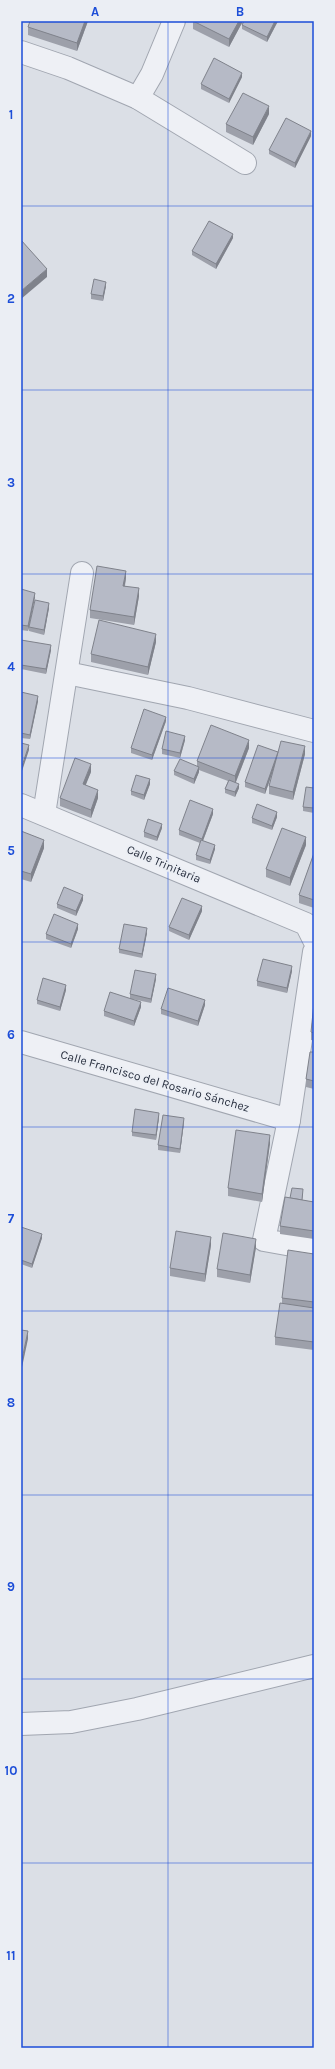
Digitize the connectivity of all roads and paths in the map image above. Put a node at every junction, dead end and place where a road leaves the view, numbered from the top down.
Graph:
1 (174, 21) edge
2 (21, 52) edge
3 (138, 98) junction
4 (245, 163) dead end
5 (82, 573) dead end
6 (66, 673) junction
7 (314, 731) edge
8 (21, 805) edge
9 (44, 814) junction
10 (310, 932) edge
11 (314, 952) edge
12 (21, 1042) edge
13 (289, 1120) junction
14 (314, 1249) edge
15 (314, 1666) edge
16 (21, 1724) edge

1 - 3 street
2 - 3 street
3 - 4 street
5 - 6 street
6 - 7 street
6 - 9 street
8 - 9 street, Calle Trinitaria
9 - 10 street, Calle Trinitaria
11 - 13 street
12 - 13 street, Calle Francisco del Rosario Sánchez
13 - 14 street
15 - 16 street

